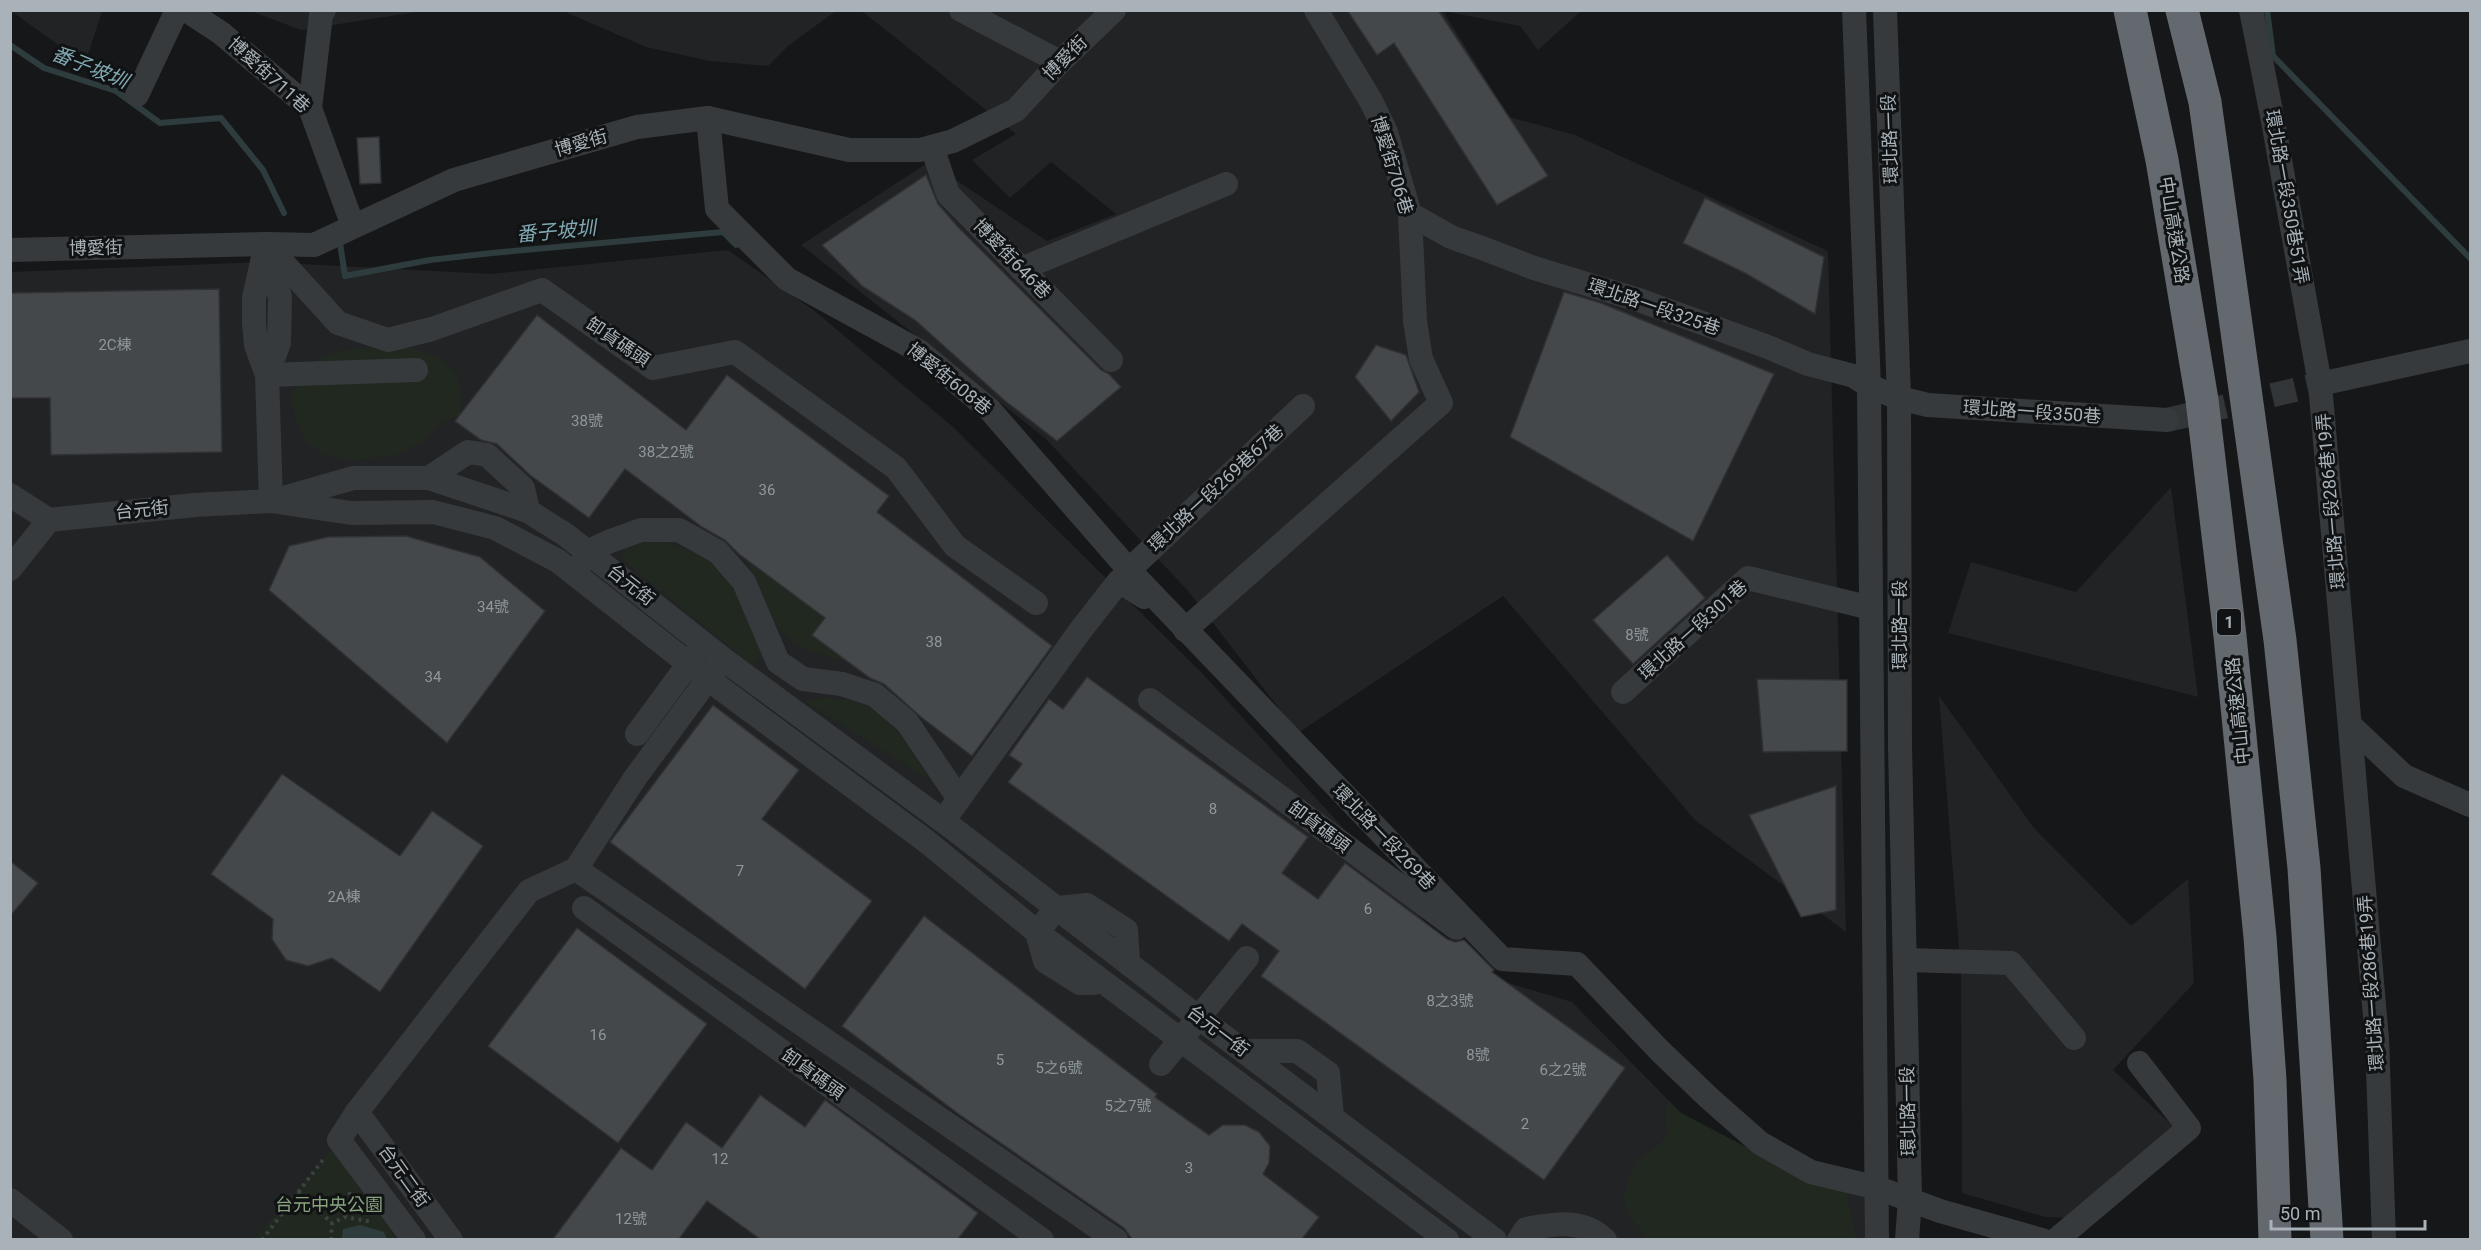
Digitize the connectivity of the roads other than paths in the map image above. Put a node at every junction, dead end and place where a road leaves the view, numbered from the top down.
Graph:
1 (177, 10) edge
2 (186, 10) edge
3 (324, 10) edge
4 (961, 10) edge
5 (1114, 10) edge
6 (1316, 10) edge
7 (1854, 10) edge
8 (1885, 10) edge
9 (2130, 10) edge
10 (2182, 10) edge
11 (2251, 10) edge
12 (1060, 62) junction
13 (137, 95) dead end
14 (310, 108) junction
15 (708, 118) junction
16 (932, 147) junction
17 (1226, 184) dead end
18 (1410, 214) junction
19 (353, 226) junction
20 (266, 244) junction
21 (10, 250) edge
22 (1021, 269) junction
23 (2470, 351) edge
24 (1111, 360) dead end
25 (416, 370) dead end
26 (267, 375) junction
27 (2320, 384) junction
28 (1869, 386) junction
29 (1899, 398) junction
30 (1303, 406) dead end
31 (2167, 420) tunnel mouth
32 (429, 478) junction
33 (12, 498) edge
34 (271, 501) junction
35 (528, 512) junction
36 (49, 520) junction
37 (589, 552) junction
38 (10, 569) edge
39 (1129, 570) junction
40 (575, 574) junction
41 (1036, 603) dead end
42 (1871, 608) junction
43 (1169, 612) junction
44 (1185, 630) junction
45 (705, 643) junction
46 (723, 659) junction
47 (689, 663) junction
48 (789, 670) junction
49 (708, 679) junction
50 (1623, 692) dead end
51 (770, 693) junction
52 (1150, 700) dead end
53 (2351, 726) junction
54 (637, 734) dead end
55 (959, 799) junction
56 (2470, 806) edge
57 (943, 821) junction
58 (926, 841) junction
59 (576, 869) junction
60 (584, 908) dead end
61 (1057, 908) junction
62 (1037, 932) junction
63 (1490, 947) junction
64 (1247, 958) dead end
65 (1905, 960) junction
66 (1199, 1017) junction
67 (2074, 1038) dead end
68 (1181, 1040) junction
69 (1244, 1051) junction
70 (2139, 1063) dead end
71 (1161, 1064) dead end
72 (357, 1112) junction
73 (1332, 1117) junction
74 (1381, 1154) junction
75 (1362, 1175) junction
76 (1878, 1188) junction
77 (1910, 1199) junction
78 (10, 1200) edge
79 (61, 1239) edge
80 (414, 1239) edge
81 (451, 1239) edge
82 (1042, 1239) edge
83 (1116, 1239) edge
84 (1447, 1239) edge
85 (1495, 1239) edge
86 (1519, 1239) edge
87 (1536, 1239) edge
88 (1578, 1239) edge
89 (1605, 1239) edge
90 (1877, 1239) edge
91 (1907, 1239) edge
92 (2042, 1239) edge
93 (2056, 1239) edge
94 (2275, 1239) edge
95 (2327, 1239) edge
96 (2384, 1239) edge

1 - 13 street
2 - 14 street, 博愛街711巷
3 - 14 street
4 - 12 street
5 - 12 street, 博愛街
6 - 18 street, 博愛街706巷
7 - 28 street, 環北路一段
8 - 29 street, 環北路一段
9 - 94 highway, 中山高速公路 / 1
10 - 95 highway
11 - 27 street, 環北路一段350巷51弄
12 - 16 street, 博愛街
14 - 19 street, 博愛街711巷
15 - 16 street, 博愛街
15 - 19 street, 博愛街
15 - 39 street, 博愛街608巷
16 - 22 street, 博愛街646巷
17 - 22 street
18 - 28 street, 環北路一段325巷
18 - 44 street, 博愛街706巷
19 - 20 street, 博愛街
20 - 21 street, 博愛街
20 - 26 street
20 - 41 street, 卸貨碼頭
22 - 24 street, 博愛街646巷
23 - 27 street
25 - 26 street
26 - 34 street
27 - 53 street, 環北路一段286巷19弄
28 - 29 street, 環北路一段325巷
28 - 42 street, 環北路一段
29 - 31 street, 環北路一段350巷
29 - 65 street, 環北路一段
30 - 39 street, 環北路一段269巷67巷
32 - 34 street, 台元街
32 - 35 street, 台元街
32 - 35 street
33 - 36 street
34 - 36 street, 台元街
34 - 40 street, 台元街
35 - 37 street, 台元街
36 - 38 street
37 - 40 street
37 - 45 street, 台元街
37 - 48 street
39 - 43 street, 博愛街608巷
40 - 47 street, 台元街
42 - 50 street, 環北路一段301巷
42 - 76 street, 環北路一段
43 - 44 street, 博愛街608巷
43 - 55 street
44 - 63 street, 環北路一段269巷
45 - 46 street, 台元街
45 - 47 street
46 - 49 street
46 - 51 street, 台元街
47 - 49 street, 台元街
47 - 54 street
48 - 51 street
48 - 55 street
49 - 58 street, 台元街
49 - 59 street
51 - 57 street, 台元街
52 - 63 street, 卸貨碼頭
53 - 56 street
53 - 96 street, 環北路一段286巷19弄
55 - 57 street
57 - 58 street
57 - 61 street, 台元一街
58 - 62 street
59 - 72 street
59 - 83 street
60 - 82 street, 卸貨碼頭
61 - 62 street
61 - 66 street, 台元一街
62 - 68 street, 台元一街
63 - 76 street, 環北路一段269巷
64 - 66 street
65 - 67 street
65 - 77 street, 環北路一段
66 - 68 street
66 - 69 street, 台元一街
68 - 71 street
68 - 75 street, 台元一街
69 - 73 street, 台元一街
69 - 73 street
70 - 93 street
72 - 80 street, 台元二街
72 - 81 street, 台元二街
73 - 74 street, 台元一街
74 - 75 street
74 - 85 street, 台元一街
75 - 84 street, 台元一街
76 - 77 street, 環北路一段269巷
76 - 90 street, 環北路一段
77 - 91 street, 環北路一段
77 - 92 street, 環北路一段269巷
78 - 79 street
86 - 89 street
87 - 88 street

